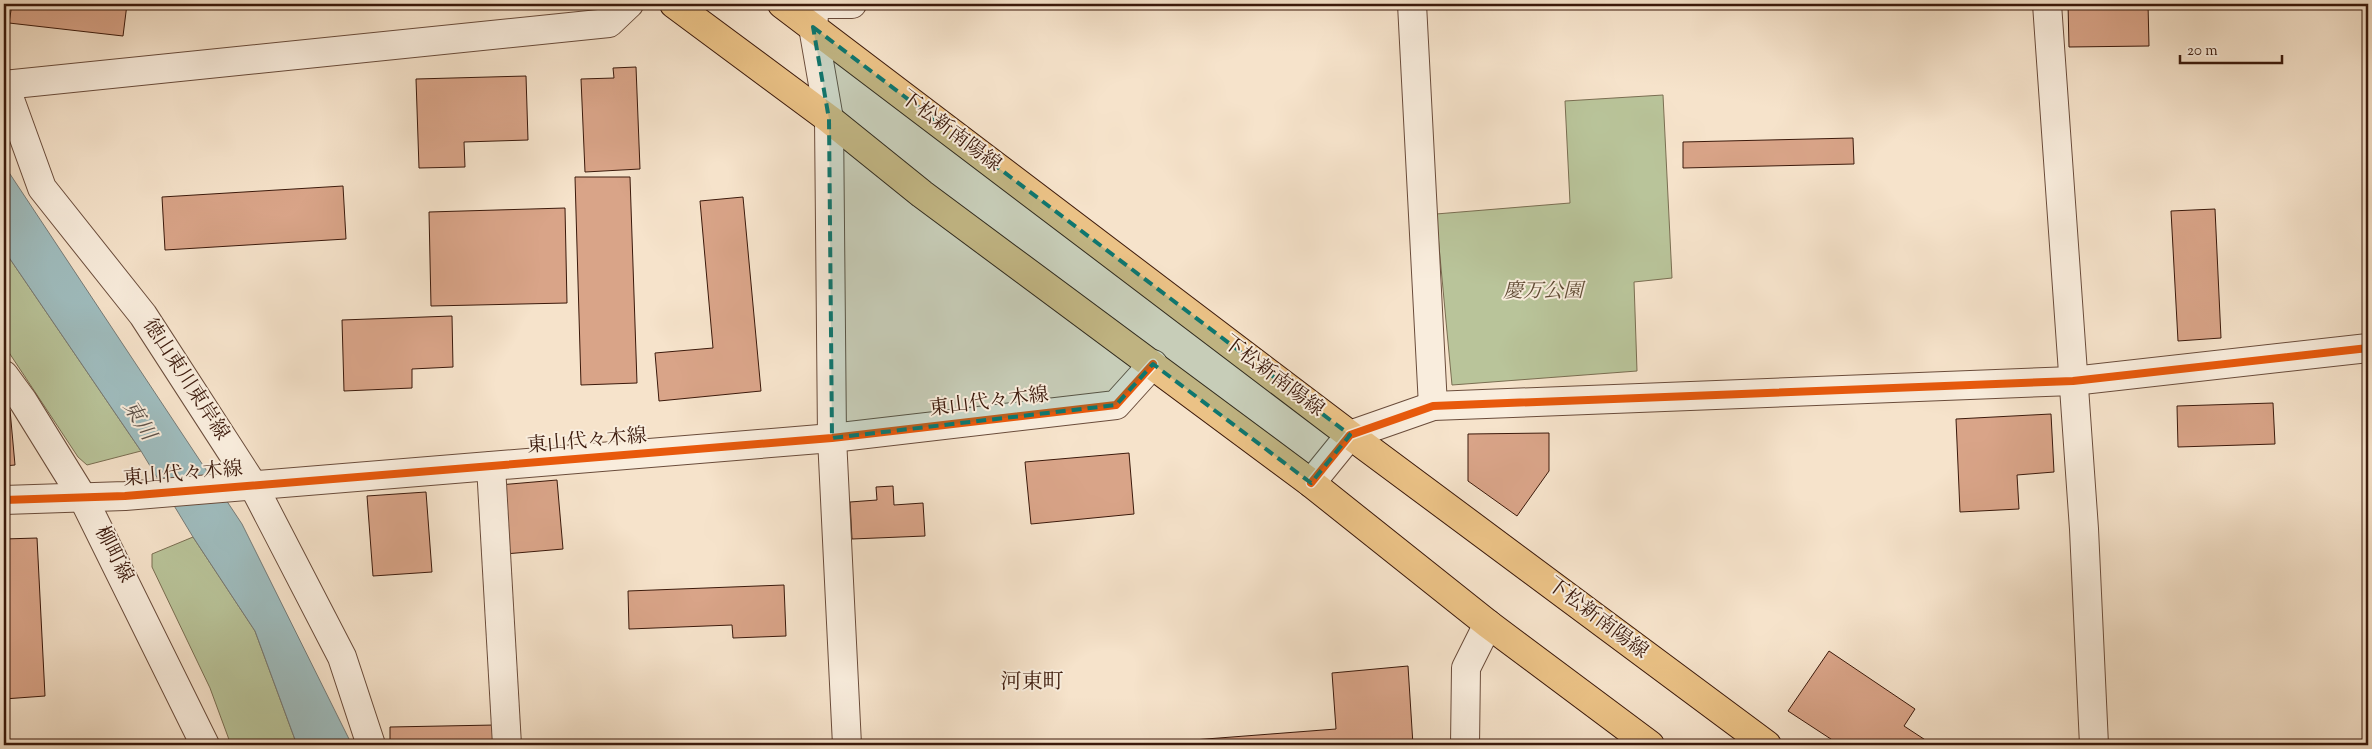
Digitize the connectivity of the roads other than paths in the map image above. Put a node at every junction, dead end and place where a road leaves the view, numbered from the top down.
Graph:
1 (629, 4) edge
2 (674, 4) edge
3 (782, 4) edge
4 (852, 4) edge
5 (1412, 4) edge
6 (2047, 4) edge
7 (814, 12) edge
8 (4, 84) edge
9 (829, 120) junction
10 (2368, 348) edge
11 (1154, 364) junction
12 (4, 374) edge
13 (2073, 380) junction
14 (1434, 406) junction
15 (1350, 436) junction
16 (832, 438) junction
17 (491, 466) junction
18 (1311, 483) junction
19 (245, 487) junction
20 (84, 498) junction
21 (4, 500) edge
22 (1488, 624) junction
23 (205, 745) edge
24 (371, 745) edge
25 (506, 745) edge
26 (847, 745) edge
27 (1465, 745) edge
28 (1650, 745) edge
29 (1767, 745) edge
30 (2094, 745) edge

1 - 8 street
2 - 9 main road
3 - 7 main road, 下松新南陽線
4 - 7 street
5 - 14 street
6 - 13 street
7 - 9 street
7 - 15 main road, 下松新南陽線
8 - 19 street, 徳山東川東岸線
9 - 11 main road
9 - 16 street
10 - 13 street
11 - 16 street, 東山代々木線
11 - 18 main road
12 - 20 street, 柳町線
13 - 14 street
13 - 30 street
14 - 15 street
15 - 18 street
15 - 29 main road, 下松新南陽線
16 - 17 street, 東山代々木線
16 - 26 street
17 - 19 street, 東山代々木線
17 - 25 street
18 - 22 main road
19 - 20 street, 東山代々木線
19 - 24 street, 徳山東川東岸線
20 - 21 street, 東山代々木線
20 - 23 street, 柳町線
22 - 27 street
22 - 28 main road

